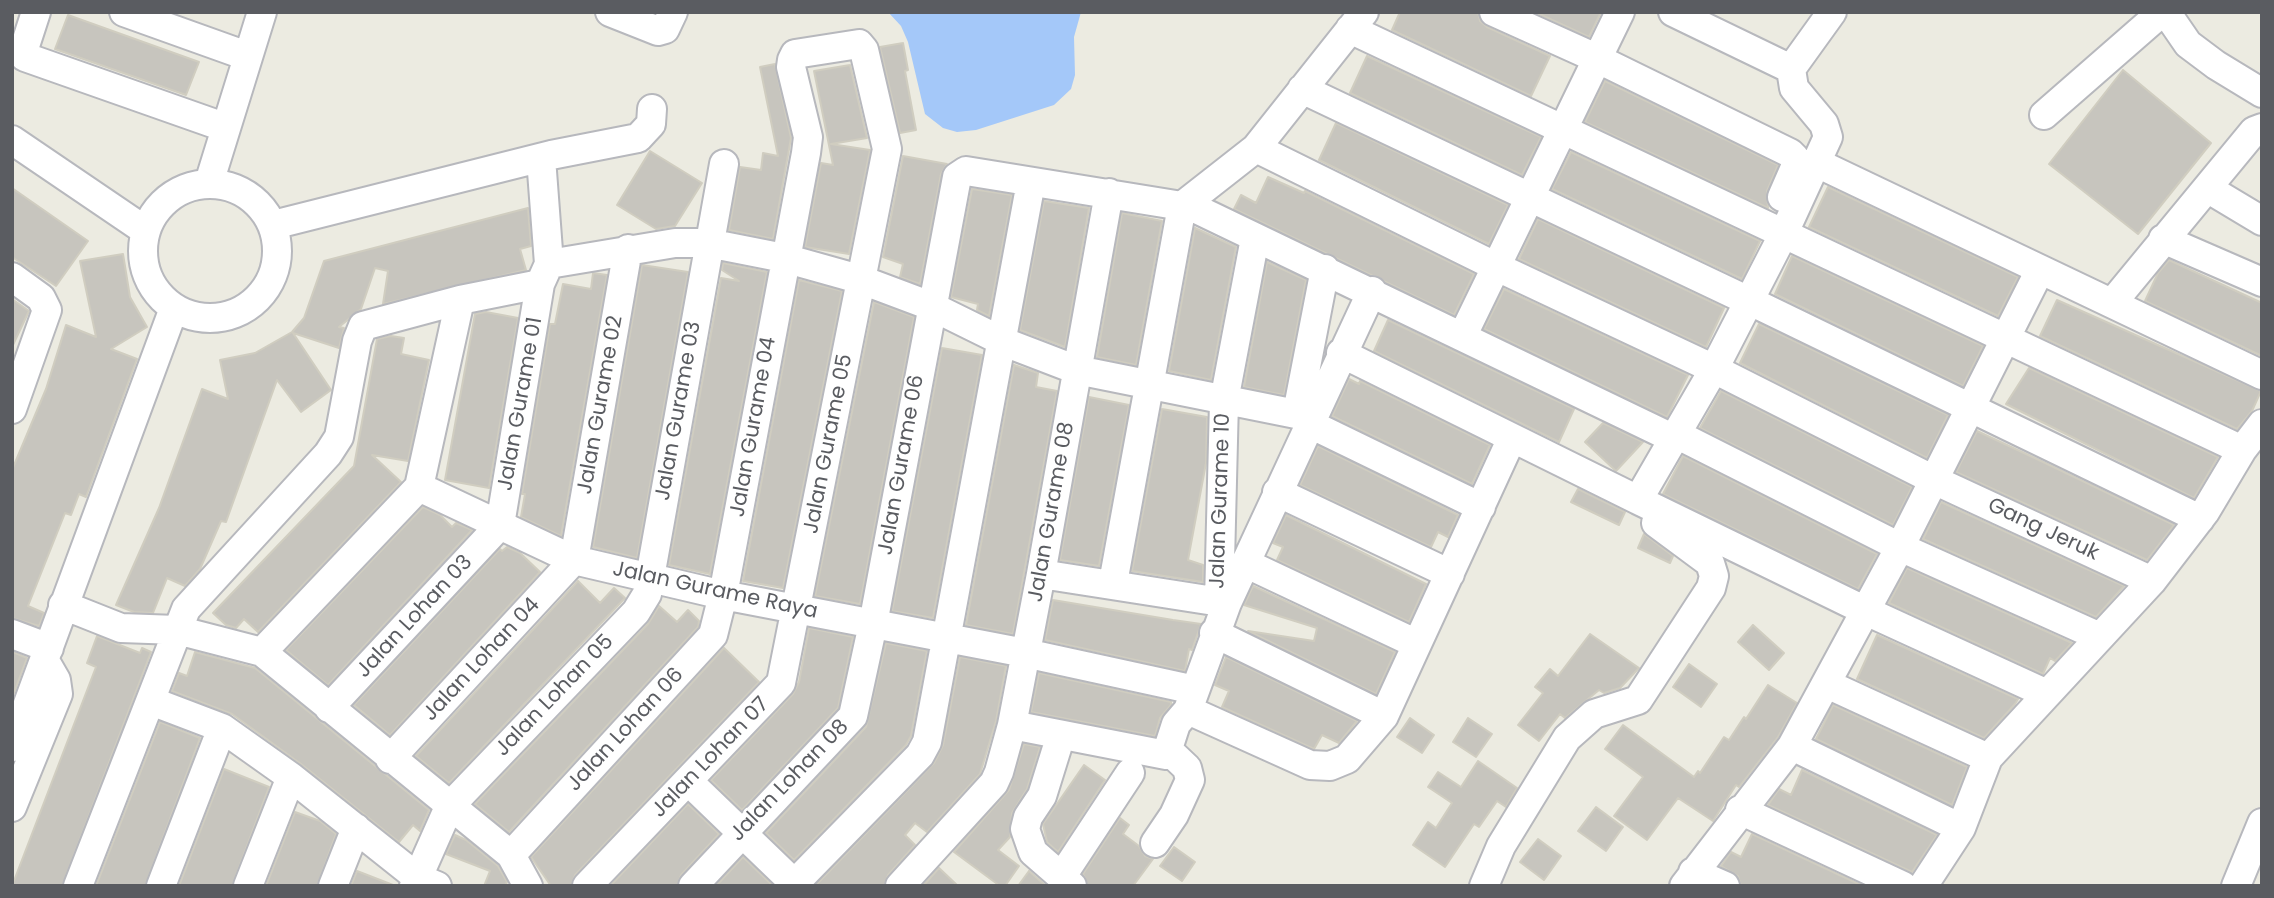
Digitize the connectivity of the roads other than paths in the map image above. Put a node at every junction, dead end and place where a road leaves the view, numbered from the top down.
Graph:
1 (36, 12) edge
2 (124, 12) edge
3 (262, 12) edge
4 (610, 12) edge
5 (673, 12) edge
6 (1494, 12) edge
7 (1620, 12) edge
8 (1673, 12) edge
9 (1832, 12) edge
10 (2164, 12) edge
11 (1357, 21) edge
12 (247, 55) junction
13 (1596, 58) junction
14 (1791, 69) junction
15 (1303, 89) junction
16 (2262, 93) edge
17 (652, 109) dead end
18 (2044, 115) dead end
19 (224, 127) junction
20 (1563, 128) junction
21 (2262, 128) edge
22 (12, 139) edge
23 (1256, 148) junction
24 (541, 158) junction
25 (1817, 163) junction
26 (723, 164) dead end
27 (1031, 182) junction
28 (209, 183) junction
29 (2207, 188) junction
30 (1109, 193) junction
31 (1530, 195) junction
32 (1184, 205) junction
33 (2262, 221) edge
34 (273, 225) junction
35 (146, 231) junction
36 (1775, 232) junction
37 (1255, 238) junction
38 (2163, 239) junction
39 (708, 243) junction
40 (628, 249) junction
41 (784, 258) junction
42 (1497, 267) junction
43 (1325, 270) junction
44 (2040, 270) junction
45 (545, 274) junction
46 (12, 277) edge
47 (859, 279) junction
48 (2262, 282) edge
49 (1372, 291) junction
50 (1743, 298) junction
51 (460, 300) junction
52 (2113, 302) junction
53 (931, 306) junction
54 (174, 308) junction
55 (1463, 335) junction
56 (2006, 339) junction
57 (1004, 342) junction
58 (1341, 353) junction
59 (1706, 365) junction
60 (1077, 370) junction
61 (2262, 375) edge
62 (1149, 386) junction
63 (16, 389) edge
64 (1224, 401) junction
65 (1970, 410) junction
66 (1305, 418) junction
67 (2262, 424) edge
68 (1669, 434) junction
69 (1511, 440) junction
70 (2242, 450) junction
71 (1934, 480) junction
72 (419, 487) junction
73 (1277, 492) junction
74 (1639, 500) junction
75 (1481, 507) junction
76 (2200, 519) junction
77 (500, 525) junction
78 (1900, 547) junction
79 (574, 560) junction
80 (1245, 563) junction
81 (1041, 574) junction
82 (1450, 574) junction
83 (650, 578) junction
84 (2152, 581) junction
85 (1113, 583) junction
86 (723, 595) junction
87 (1223, 602) junction
88 (63, 605) junction
89 (798, 609) junction
90 (1866, 611) junction
91 (873, 624) junction
92 (177, 630) junction
93 (1214, 633) junction
94 (12, 634) edge
95 (946, 637) junction
96 (2100, 638) junction
97 (1418, 645) junction
98 (262, 652) junction
99 (1025, 653) junction
100 (47, 654) junction
101 (1827, 684) junction
102 (2047, 694) junction
103 (1192, 700) junction
104 (151, 701) junction
105 (329, 708) junction
106 (1384, 716) junction
107 (1012, 725) junction
108 (222, 728) junction
109 (1061, 735) junction
110 (1792, 746) junction
111 (12, 747) edge
112 (1166, 753) junction
113 (1988, 758) junction
114 (390, 759) junction
115 (1130, 773) dead end
116 (291, 777) junction
117 (688, 781) junction
118 (12, 807) edge
119 (449, 807) junction
120 (1740, 810) junction
121 (2262, 823) edge
122 (356, 828) junction
123 (1961, 828) junction
124 (741, 832) junction
125 (1155, 844) dead end
126 (518, 875) edge
127 (1689, 879) edge
128 (1067, 881) edge
129 (423, 883) edge
130 (794, 885) edge
131 (78, 886) edge
132 (161, 886) edge
133 (248, 886) edge
134 (333, 886) edge
135 (587, 886) edge
136 (693, 886) edge
137 (900, 886) edge
138 (1484, 886) edge
139 (1725, 886) edge
140 (1903, 886) edge
141 (1923, 886) edge
142 (2236, 886) edge

1 - 19 street
2 - 12 street
3 - 12 street
4 - 5 street
6 - 13 street
7 - 13 street
8 - 14 street
9 - 14 street
10 - 16 street
10 - 18 street
11 - 15 street
11 - 20 street
12 - 19 street
13 - 20 street
13 - 36 street
14 - 25 street
15 - 23 street
15 - 31 street
17 - 24 street
19 - 28 street
20 - 31 street
20 - 36 street
21 - 29 street
22 - 35 street
23 - 32 street
23 - 42 street, Gang Jeruk
24 - 34 street
24 - 45 street, Jalan Gurame 01
25 - 36 street
25 - 44 street
26 - 39 street, Jalan Gurame 03
27 - 30 street, Jalan Gurame 06
27 - 53 street, Jalan Gurame 06
27 - 57 street
28 - 34 street
28 - 35 street
29 - 33 street
29 - 38 street
30 - 32 street, Jalan Gurame 06
30 - 60 street, Jalan Gurame 08
31 - 42 street
31 - 50 street
32 - 37 street, Jalan Gurame 06
32 - 62 street
34 - 54 street
35 - 54 street
36 - 50 street
36 - 56 street
37 - 43 street, Jalan Gurame 06
37 - 64 street, Jalan Gurame 10
38 - 48 street
38 - 52 street
39 - 40 street
39 - 41 street
39 - 83 street, Jalan Gurame 03
40 - 45 street
40 - 79 street, Jalan Gurame 02
41 - 47 street
41 - 47 street, Jalan Gurame 04
41 - 86 street, Jalan Gurame 04
42 - 55 street
42 - 59 street, Gang Jeruk
43 - 49 street, Jalan Gurame 06
43 - 66 street
44 - 52 street
44 - 56 street
45 - 51 street
45 - 77 street, Jalan Gurame 01
46 - 63 street
47 - 53 street
47 - 89 street, Jalan Gurame 05
49 - 55 street, Jalan Gurame 06
49 - 58 street
50 - 59 street
50 - 65 street
51 - 72 street
51 - 92 street
52 - 61 street
53 - 57 street
53 - 91 street, Jalan Gurame 06
54 - 88 street
55 - 68 street, Jalan Gurame 06
56 - 65 street
56 - 70 street
57 - 60 street
57 - 95 street
58 - 66 street
58 - 69 street
59 - 68 street
59 - 71 street, Gang Jeruk
60 - 62 street
60 - 81 street, Jalan Gurame 08
62 - 64 street
62 - 85 street
64 - 66 street
64 - 87 street, Jalan Gurame 10
65 - 71 street
65 - 76 street
66 - 73 street
66 - 75 street
67 - 70 street
68 - 74 street
68 - 78 street, Jalan Gurame 06
69 - 74 street
69 - 75 street, Jalan Gurame Raya
70 - 76 street
71 - 78 street
71 - 84 street, Gang Jeruk
72 - 77 street, Jalan Gurame Raya
72 - 98 street
73 - 80 street
73 - 82 street
74 - 90 street
74 - 138 street
75 - 82 street, Jalan Gurame Raya
76 - 84 street
77 - 79 street, Jalan Gurame Raya
77 - 105 street, Jalan Lohan 03
78 - 90 street
78 - 96 street, Jalan Gurame 06
79 - 83 street, Jalan Gurame Raya
79 - 114 street, Jalan Lohan 04
80 - 87 street
80 - 97 street
81 - 85 street, Jalan Gurame 10
81 - 99 street, Jalan Gurame 08
82 - 97 street, Jalan Gurame Raya
83 - 86 street, Jalan Gurame Raya
83 - 119 street, Jalan Lohan 05
84 - 96 street
85 - 87 street, Jalan Gurame 10
86 - 89 street, Jalan Gurame Raya
86 - 126 street, Jalan Lohan 06
87 - 93 street
88 - 92 street
88 - 100 street
89 - 91 street, Jalan Gurame Raya
89 - 117 street, Jalan Lohan 07
90 - 101 street
90 - 102 street
91 - 95 street, Jalan Gurame Raya
91 - 124 street, Jalan Lohan 08
92 - 98 street
92 - 104 street
93 - 103 street
93 - 106 street
94 - 100 street
95 - 99 street, Jalan Gurame Raya
95 - 130 street
96 - 102 street
97 - 106 street, Jalan Gurame Raya
98 - 105 street
99 - 103 street, Jalan Gurame Raya
99 - 107 street, Jalan Gurame 08
100 - 111 street
100 - 118 street
101 - 110 street
101 - 113 street
102 - 113 street
103 - 106 street, Jalan Gurame Raya
103 - 112 street
104 - 108 street
104 - 131 street
105 - 114 street
107 - 109 street
107 - 137 street, Jalan Gurame 08
108 - 116 street
108 - 132 street
109 - 112 street
109 - 128 street
110 - 120 street
110 - 123 street
112 - 125 street
113 - 123 street
114 - 119 street
115 - 128 street
116 - 122 street
116 - 133 street
117 - 124 street
117 - 135 street, Jalan Lohan 07
119 - 126 street
119 - 129 street
120 - 127 street
120 - 140 street
121 - 142 street
122 - 129 street
122 - 134 street
123 - 141 street
124 - 130 street
124 - 136 street, Jalan Lohan 08
127 - 139 street

